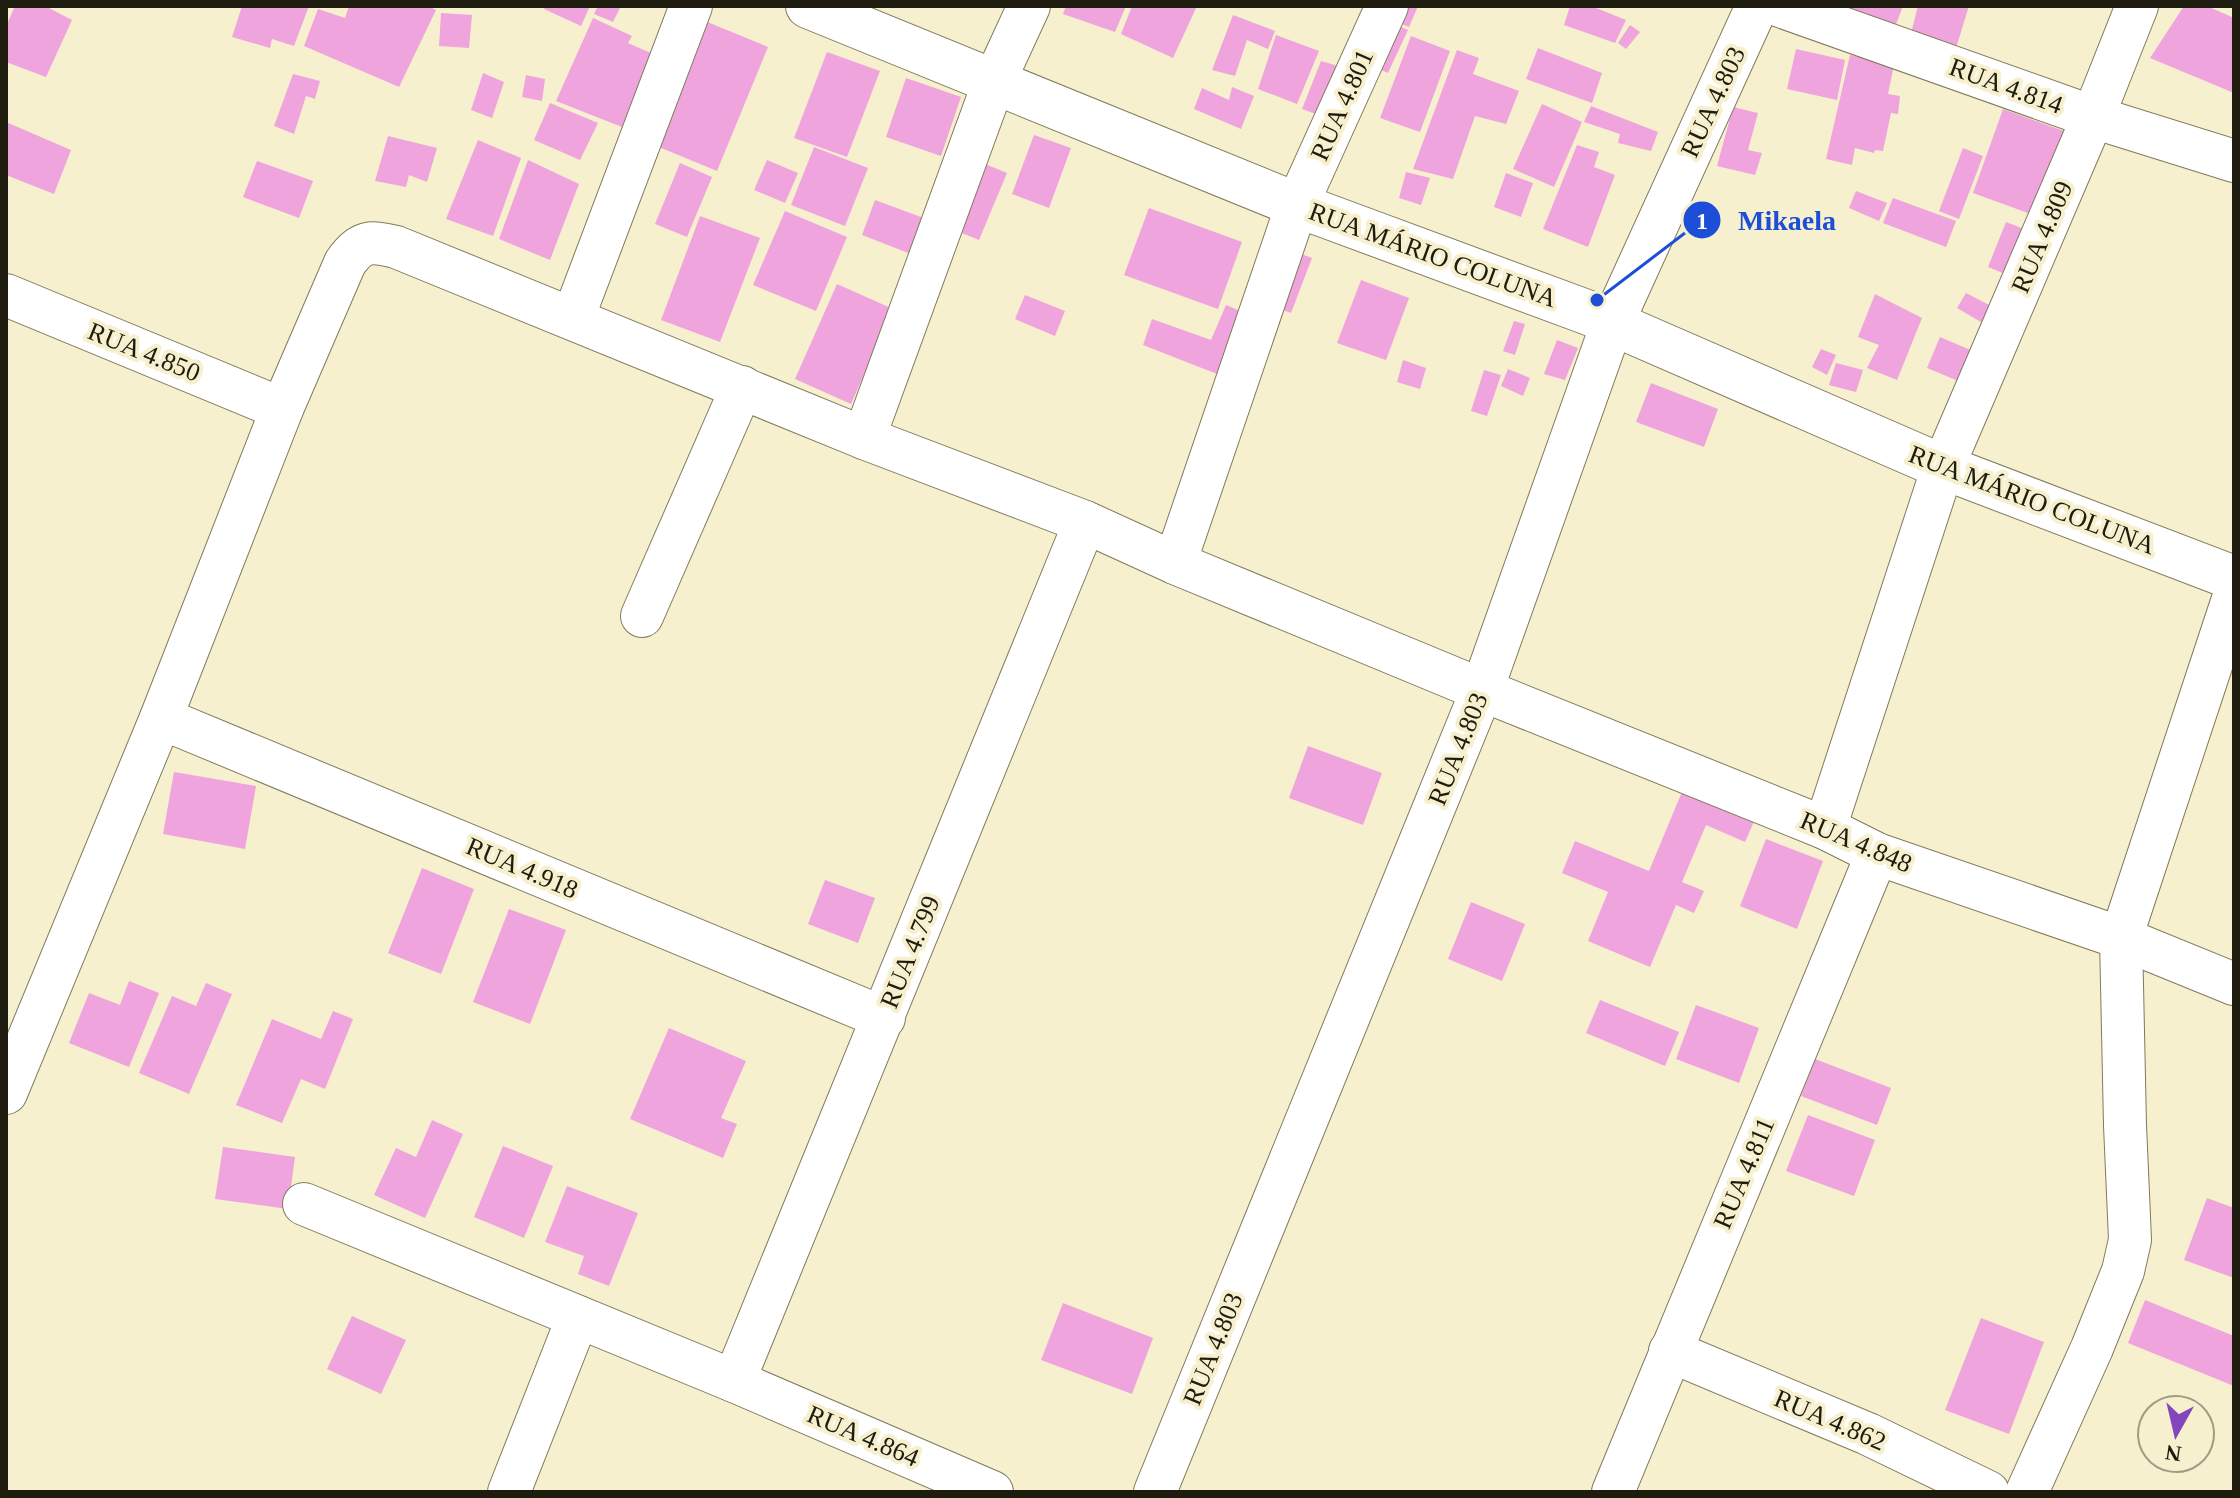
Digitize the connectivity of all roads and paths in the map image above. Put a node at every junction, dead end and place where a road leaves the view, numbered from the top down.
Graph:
1 (691, 6) edge
2 (808, 6) edge
3 (1029, 6) edge
4 (1387, 6) edge
5 (1757, 6) edge
6 (1780, 6) edge
7 (2137, 6) edge
8 (994, 82) junction
9 (2093, 117) junction
10 (2234, 161) edge
11 (1297, 205) junction
12 (6, 295) edge
13 (573, 318) junction
14 (1612, 324) junction
15 (742, 387) junction
16 (282, 409) junction
17 (864, 438) junction
18 (1943, 467) junction
19 (1085, 522) junction
20 (1175, 563) junction
21 (2234, 578) edge
22 (2234, 596) edge
23 (642, 616) dead end
24 (1482, 690) junction
25 (161, 718) junction
26 (1825, 828) junction
27 (1877, 854) junction
28 (2121, 938) junction
29 (2234, 984) edge
30 (884, 1018) junction
31 (6, 1093) edge
32 (304, 1204) dead end
33 (578, 1317) junction
34 (1670, 1351) junction
35 (734, 1381) junction
36 (509, 1492) edge
37 (992, 1492) edge
38 (1155, 1492) edge
39 (1613, 1492) edge
40 (1988, 1492) edge
41 (2027, 1492) edge

1 - 13 street
2 - 8 main road, RUA MÁRIO COLUNA
3 - 8 street
4 - 11 street, RUA 4.801
5 - 14 street, RUA 4.803
6 - 9 street, RUA 4.814
7 - 9 street, RUA 4.809
8 - 11 main road, RUA MÁRIO COLUNA
8 - 17 street
9 - 10 street, RUA 4.814
9 - 18 street, RUA 4.809
11 - 14 main road, RUA MÁRIO COLUNA
11 - 20 street, RUA 4.801
12 - 16 street, RUA 4.850
13 - 15 street, RUA 4.848
13 - 16 street, RUA 4.848
14 - 18 main road, RUA MÁRIO COLUNA
14 - 24 street, RUA 4.803
15 - 17 street, RUA 4.848
15 - 23 street
16 - 25 street
17 - 19 street, RUA 4.848
18 - 21 main road, RUA MÁRIO COLUNA
18 - 26 street, RUA 4.809
19 - 20 street, RUA 4.848
19 - 30 street, RUA 4.799
20 - 24 street, RUA 4.848
22 - 28 street
24 - 26 street, RUA 4.848
24 - 38 street, RUA 4.803
25 - 30 street, RUA 4.918
25 - 31 street
26 - 27 street, RUA 4.848
27 - 28 street, RUA 4.848
27 - 34 street, RUA 4.811
28 - 29 street, RUA 4.848
28 - 41 street
30 - 35 street, RUA 4.799
32 - 33 street, RUA 4.864
33 - 35 street, RUA 4.864
33 - 36 street
34 - 39 street, RUA 4.811
34 - 40 street, RUA 4.862
35 - 37 street, RUA 4.864

